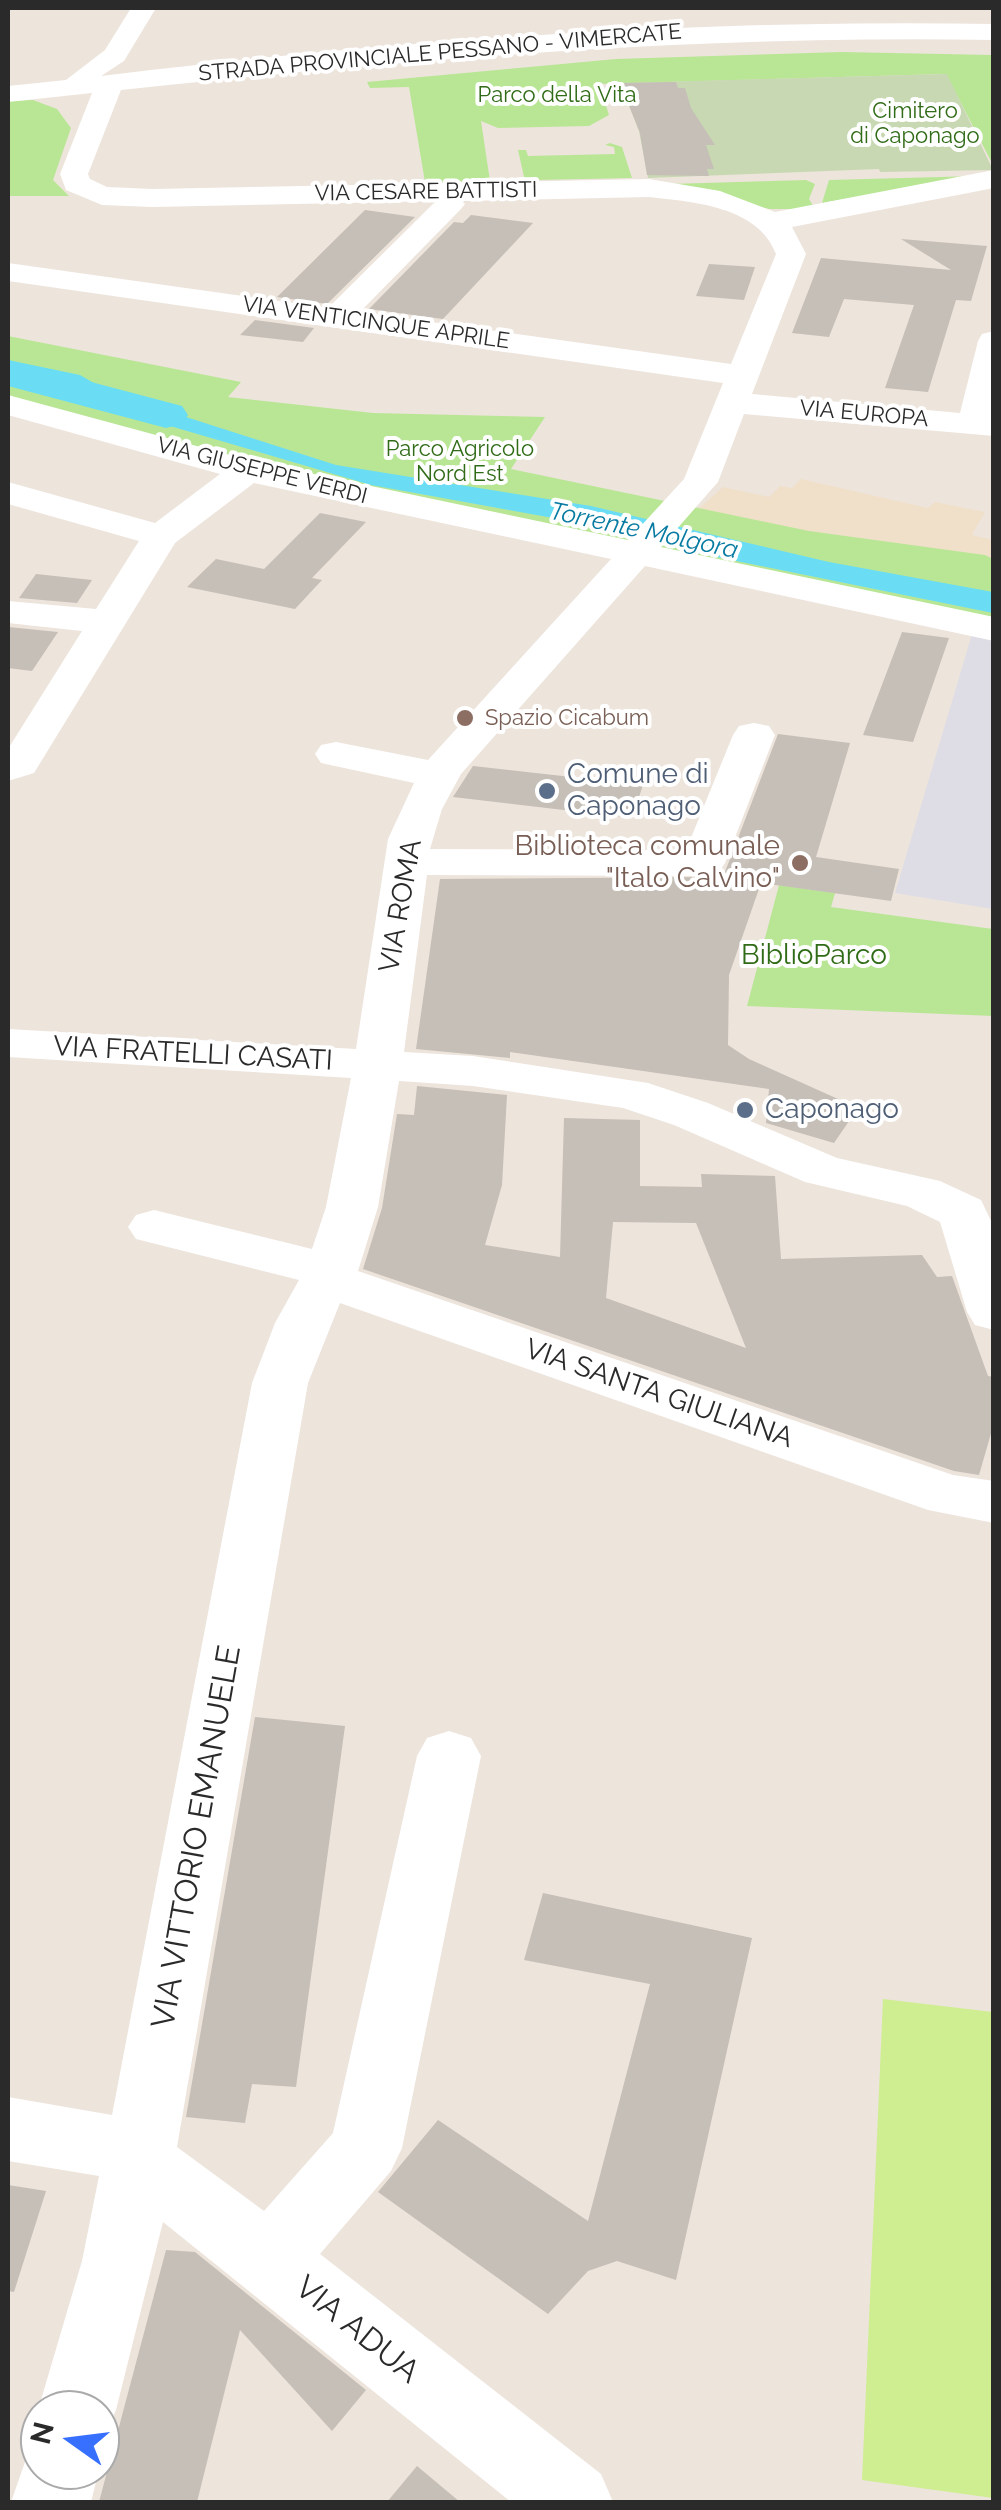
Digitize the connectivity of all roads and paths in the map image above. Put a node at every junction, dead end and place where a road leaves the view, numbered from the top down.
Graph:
1 (143, 8) edge
2 (994, 32) edge
3 (115, 55) junction
4 (120, 82) junction
5 (64, 88) junction
6 (8, 94) edge
7 (89, 135) junction
8 (994, 179) edge
9 (450, 204) dead end
10 (769, 222) junction
11 (8, 272) edge
12 (337, 317) junction
13 (994, 340) edge
14 (739, 389) junction
15 (8, 404) edge
16 (984, 425) edge
17 (247, 471) junction
18 (8, 493) edge
19 (161, 536) junction
20 (640, 550) junction
21 (8, 612) edge
22 (109, 622) junction
23 (994, 629) edge
24 (754, 735) dead end
25 (336, 754) dead end
26 (8, 769) edge
27 (438, 776) junction
28 (407, 862) junction
29 (8, 1044) edge
30 (378, 1064) junction
31 (978, 1199) edge
32 (154, 1227) dead end
33 (329, 1275) junction
34 (994, 1312) edge
35 (994, 1502) edge
36 (450, 1756) dead end
37 (8, 2129) edge
38 (139, 2160) junction
39 (270, 2260) junction
40 (83, 2390) edge
41 (574, 2502) edge

1 - 3 street
2 - 4 street, STRADA PROVINCIALE PESSANO - VIMERCATE
3 - 4 street
3 - 5 street
4 - 5 street, STRADA PROVINCIALE PESSANO - VIMERCATE
4 - 7 street, VIA CESARE BATTISTI
5 - 6 street, STRADA PROVINCIALE PESSANO - VIMERCATE
5 - 7 street
7 - 10 street, VIA CESARE BATTISTI
8 - 10 street
9 - 12 street
10 - 14 street, VIA ROMA
11 - 12 street, VIA VENTICINQUE APRILE
12 - 14 street, VIA VENTICINQUE APRILE
13 - 16 street
14 - 16 street, VIA EUROPA
14 - 20 street, VIA ROMA
15 - 17 street, VIA GIUSEPPE VERDI
17 - 19 street
17 - 20 street, VIA GIUSEPPE VERDI
18 - 19 street
19 - 22 street
20 - 23 street, VIA GIUSEPPE VERDI
20 - 27 street, VIA ROMA
21 - 22 street
22 - 26 street
24 - 28 street
25 - 27 street
27 - 28 street, VIA ROMA
28 - 30 street, VIA ROMA
29 - 30 street, VIA FRATELLI CASATI
30 - 31 street, VIA FRATELLI CASATI
30 - 33 street, VIA ROMA
31 - 34 street
32 - 33 street, VIA SANTA GIULIANA
33 - 35 street, VIA SANTA GIULIANA
33 - 38 street, VIA VITTORIO EMANUELE
36 - 39 street
37 - 38 street, VIA ADUA
38 - 39 street, VIA ADUA
38 - 40 street, VIA VITTORIO EMANUELE
39 - 41 street, VIA ADUA

